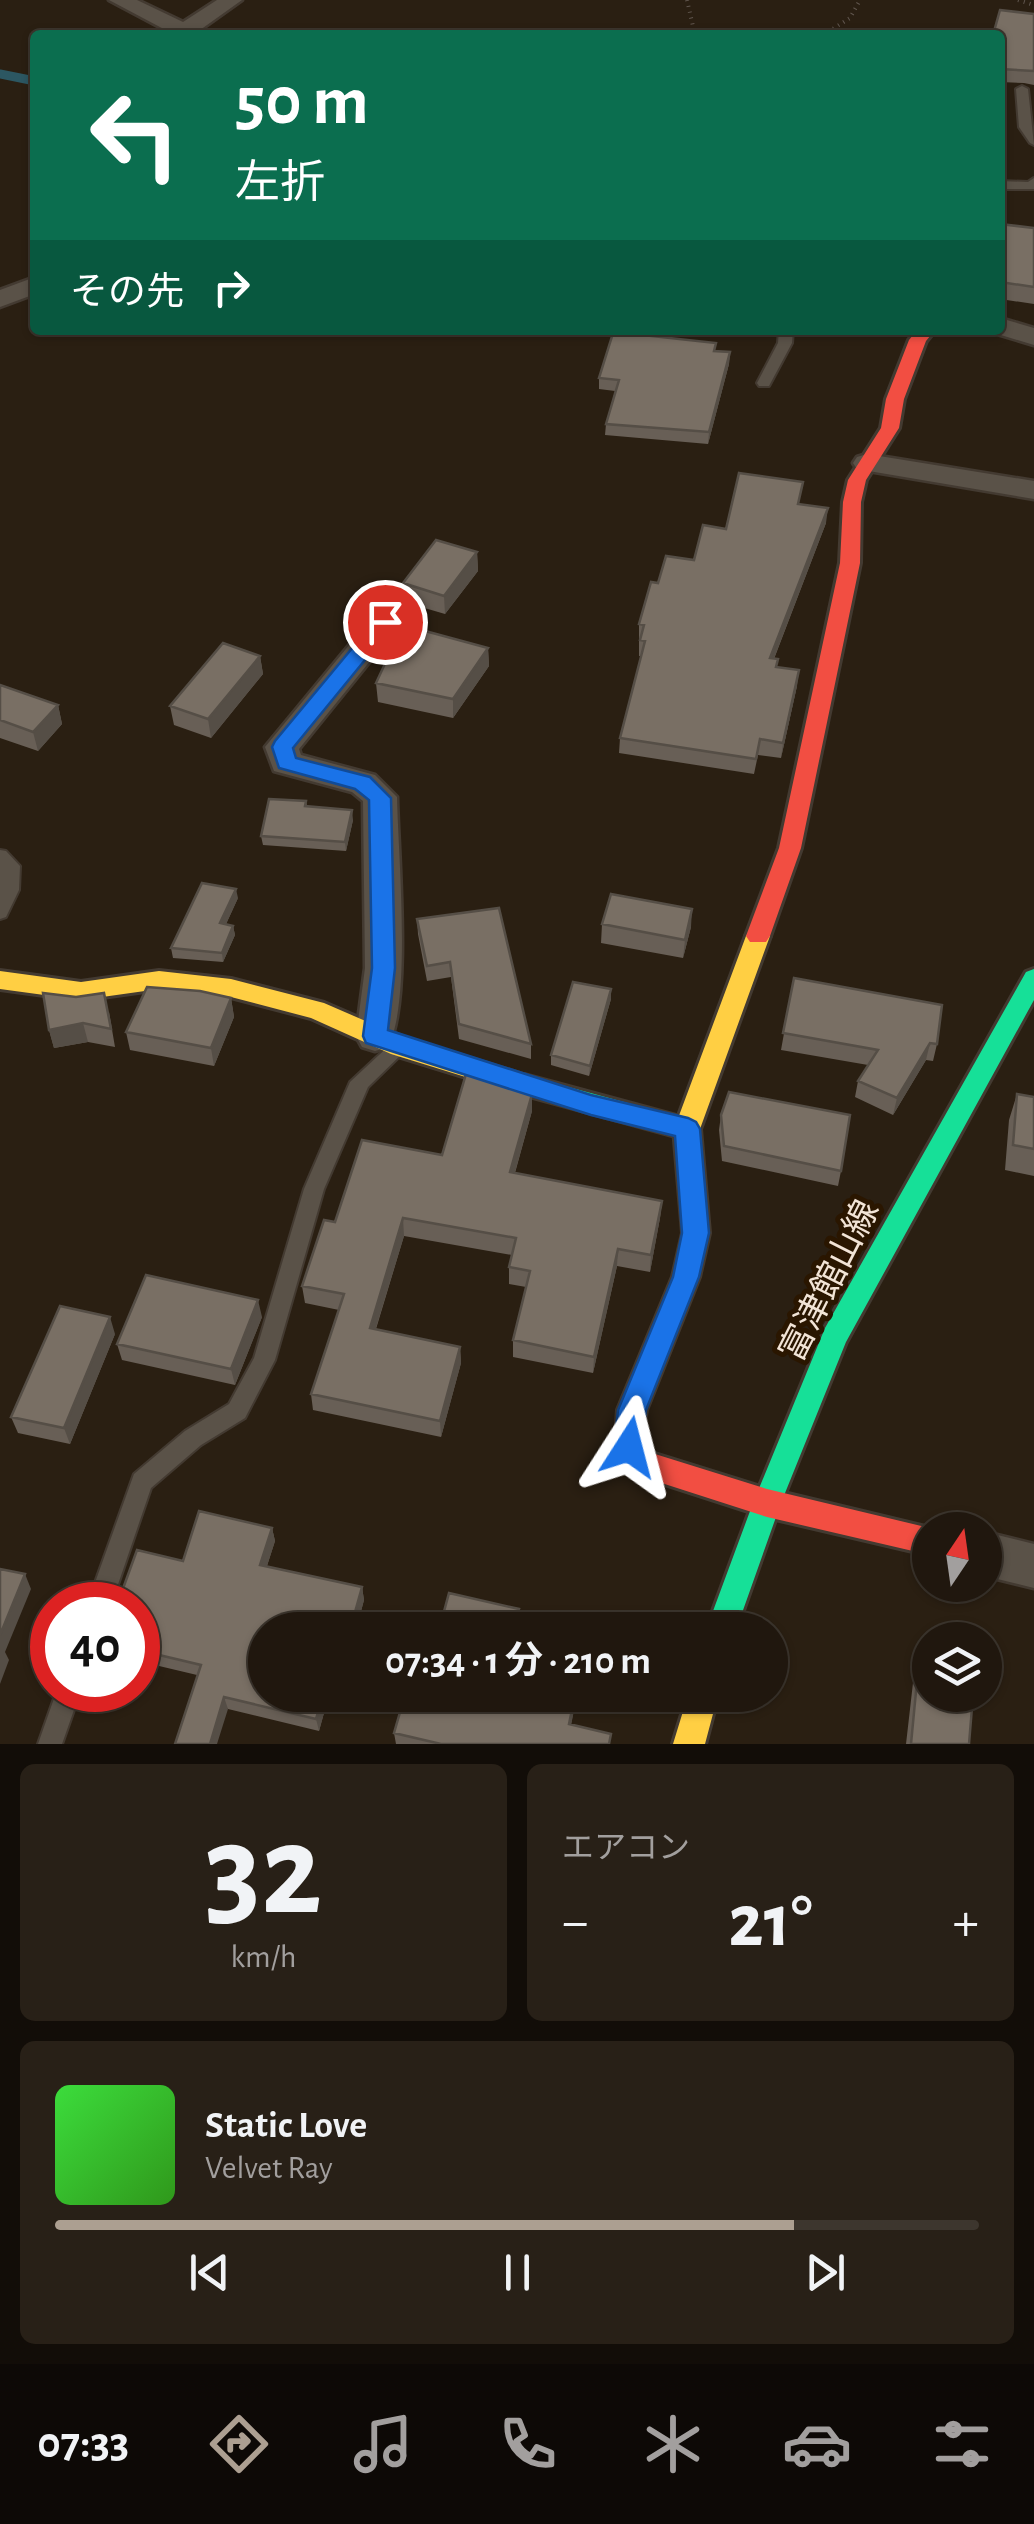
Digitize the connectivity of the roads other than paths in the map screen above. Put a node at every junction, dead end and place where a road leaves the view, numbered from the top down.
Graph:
1 (120, 0) edge
2 (230, 0) edge
3 (180, 30) edge
4 (187, 30) edge
5 (1022, 90) dead end
6 (1034, 141) edge
7 (1034, 182) edge
8 (1005, 185) edge
9 (30, 287) edge
10 (0, 298) edge
11 (1005, 328) edge
12 (786, 335) edge
13 (922, 335) edge
14 (1034, 337) edge
15 (764, 383) dead end
16 (867, 463) junction
17 (1034, 490) edge
18 (385, 622) dead end
19 (0, 856) edge
20 (0, 912) edge
21 (1034, 978) edge
22 (0, 980) edge
23 (387, 1042) junction
24 (688, 1129) junction
25 (767, 1502) junction
26 (912, 1537) edge
27 (1002, 1558) edge
28 (1034, 1566) edge
29 (106, 1582) edge
30 (727, 1612) edge
31 (61, 1712) edge
32 (697, 1712) edge
33 (50, 1744) edge
34 (689, 1744) edge

1 - 3 street
2 - 4 street
5 - 6 lane
7 - 8 lane
9 - 10 street
11 - 14 street
12 - 15 lane
13 - 16 street
16 - 17 street
16 - 24 street
18 - 23 street
19 - 20 lane
21 - 25 street, 富津館山線
22 - 23 street
23 - 24 street
23 - 29 lane
24 - 25 street
25 - 26 street
25 - 30 street, 富津館山線
27 - 28 street
31 - 33 lane
32 - 34 street

